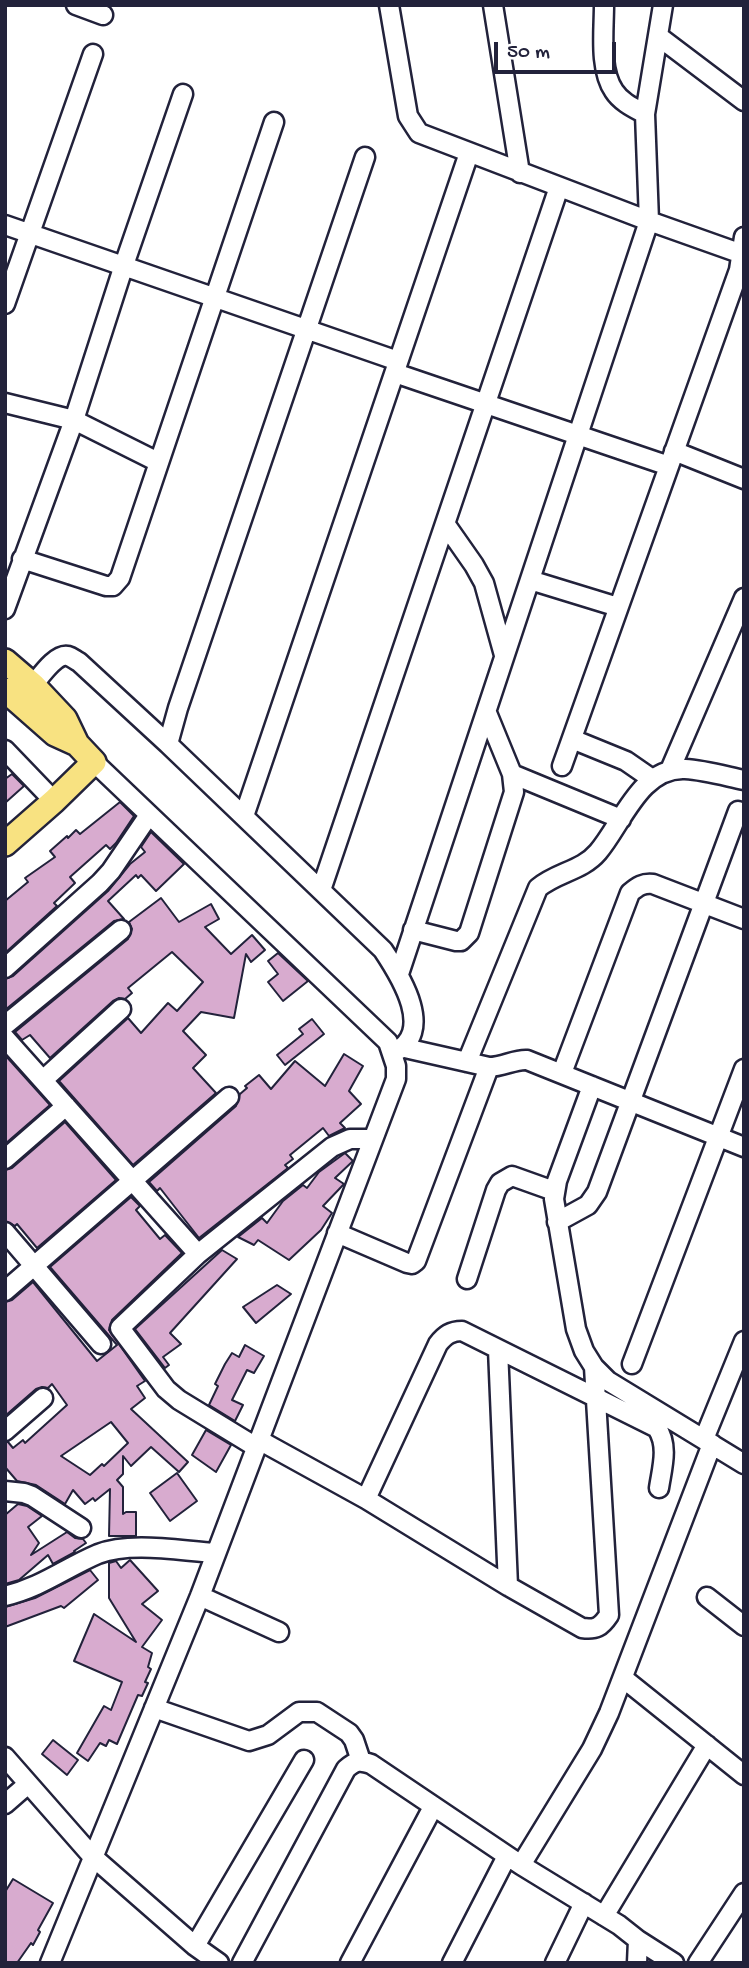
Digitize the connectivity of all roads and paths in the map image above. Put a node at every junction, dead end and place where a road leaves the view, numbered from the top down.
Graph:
1 (76, 5) edge
2 (492, 5) edge
3 (604, 5) edge
4 (663, 5) edge
5 (392, 6) edge
6 (103, 15) dead end
7 (658, 36) junction
8 (93, 54) dead end
9 (183, 94) dead end
10 (744, 101) edge
11 (645, 114) junction
12 (274, 122) dead end
13 (469, 153) junction
14 (365, 157) dead end
15 (520, 173) junction
16 (559, 187) junction
17 (649, 221) junction
18 (5, 225) edge
19 (30, 233) junction
20 (742, 258) edge
21 (124, 265) junction
22 (215, 296) junction
23 (5, 304) edge
24 (307, 327) junction
25 (397, 367) junction
26 (5, 403) edge
27 (486, 404) junction
28 (74, 420) junction
29 (578, 435) junction
30 (671, 458) junction
31 (158, 462) junction
32 (744, 479) edge
33 (446, 525) junction
34 (22, 559) junction
35 (530, 580) junction
36 (744, 598) edge
37 (618, 607) junction
38 (5, 609) edge
39 (504, 655) junction
40 (5, 661) edge
41 (33, 685) junction
42 (5, 690) edge
43 (486, 713) junction
44 (572, 739) junction
45 (77, 744) junction
46 (167, 744) junction
47 (5, 750) edge
48 (94, 762) junction
49 (562, 766) dead end
50 (670, 770) junction
51 (512, 774) junction
52 (652, 779) junction
53 (744, 780) edge
54 (54, 801) junction
55 (738, 811) dead end
56 (149, 815) junction
57 (244, 816) junction
58 (621, 819) junction
59 (5, 844) edge
60 (321, 890) junction
61 (704, 904) junction
62 (744, 919) edge
63 (121, 930) dead end
64 (413, 930) junction
65 (5, 968) edge
66 (399, 974) junction
67 (121, 1009) dead end
68 (5, 1025) edge
69 (5, 1038) edge
70 (399, 1050) junction
71 (467, 1062) junction
72 (489, 1067) junction
73 (744, 1069) edge
74 (562, 1073) junction
75 (43, 1080) junction
76 (592, 1086) junction
77 (229, 1097) dead end
78 (631, 1102) junction
79 (66, 1106) junction
80 (718, 1137) junction
81 (373, 1139) junction
82 (744, 1147) edge
83 (5, 1159) edge
84 (133, 1181) junction
85 (554, 1191) junction
86 (557, 1222) junction
87 (5, 1231) edge
88 (337, 1233) junction
89 (198, 1254) junction
90 (35, 1266) junction
91 (467, 1279) dead end
92 (5, 1292) edge
93 (744, 1341) edge
94 (101, 1344) dead end
95 (498, 1349) junction
96 (632, 1364) dead end
97 (594, 1367) junction
98 (43, 1398) dead end
99 (596, 1398) junction
100 (5, 1430) edge
101 (708, 1441) junction
102 (258, 1443) junction
103 (744, 1464) edge
104 (659, 1488) dead end
105 (5, 1491) edge
106 (366, 1499) junction
107 (81, 1528) dead end
108 (216, 1553) junction
109 (508, 1586) junction
110 (200, 1596) junction
111 (5, 1597) edge
112 (707, 1597) dead end
113 (744, 1626) edge
114 (279, 1632) dead end
115 (623, 1678) junction
116 (154, 1708) junction
117 (707, 1745) junction
118 (5, 1758) edge
119 (304, 1760) dead end
120 (361, 1761) junction
121 (744, 1775) edge
122 (28, 1784) junction
123 (5, 1804) edge
124 (433, 1807) junction
125 (92, 1856) junction
126 (514, 1860) junction
127 (744, 1893) edge
128 (584, 1903) junction
129 (604, 1916) junction
130 (638, 1940) junction
131 (195, 1946) junction
132 (50, 1963) edge
133 (219, 1963) edge
134 (242, 1963) edge
135 (350, 1963) edge
136 (452, 1963) edge
137 (555, 1963) edge
138 (637, 1963) edge
139 (674, 1963) edge
140 (698, 1963) edge

1 - 6 street
2 - 15 street
3 - 11 street
4 - 7 street
5 - 13 street
7 - 10 street
7 - 11 street
8 - 19 street
9 - 21 street
11 - 17 street
12 - 22 street
13 - 15 street
13 - 25 street
14 - 24 street
15 - 16 street
16 - 17 street
16 - 27 street
17 - 20 street
17 - 29 street
18 - 19 street
19 - 21 street
19 - 23 street
20 - 30 street
21 - 22 street
21 - 28 street
22 - 24 street
22 - 31 street
24 - 25 street
24 - 46 street
25 - 27 street
25 - 57 street
26 - 28 street
27 - 29 street
27 - 33 street
28 - 31 street
28 - 34 street
29 - 30 street
29 - 35 street
30 - 32 street
30 - 37 street
31 - 34 street
33 - 39 street
33 - 60 street
34 - 38 street
35 - 37 street
35 - 39 street
36 - 50 street
37 - 44 street
39 - 43 street
40 - 41 main road
41 - 45 main road
41 - 46 street
42 - 45 main road
43 - 51 street
43 - 64 street
44 - 49 street
44 - 52 street
45 - 48 main road
46 - 57 street
47 - 54 street
48 - 54 main road
48 - 56 street
50 - 52 street
50 - 53 street
51 - 58 street
51 - 64 street
52 - 58 street
54 - 59 main road
55 - 61 street
56 - 65 street
56 - 70 street
57 - 60 street
58 - 71 street
60 - 66 street
61 - 62 street
61 - 74 street
61 - 78 street
63 - 68 street
64 - 66 street
66 - 70 street
67 - 75 street
69 - 75 street
70 - 71 street
70 - 81 street
71 - 72 street
72 - 74 street
72 - 88 street
73 - 80 street
74 - 76 street
75 - 79 street
76 - 78 street
76 - 85 street
77 - 84 street
78 - 80 street
78 - 86 street
79 - 83 street
79 - 84 street
80 - 82 street
80 - 96 street
81 - 88 street
81 - 89 street
84 - 89 street
84 - 90 street
85 - 86 street
85 - 91 street
86 - 97 street
87 - 90 street
88 - 102 street
89 - 102 street
90 - 92 street
90 - 94 street
93 - 101 street
95 - 99 street
95 - 106 street
95 - 109 street
97 - 99 street
97 - 101 street
98 - 100 street
99 - 104 street
99 - 109 street
101 - 103 street
101 - 115 street
102 - 106 street
102 - 108 street
105 - 107 street
106 - 109 street
108 - 110 street
108 - 111 street
110 - 114 street
110 - 116 street
112 - 113 street
115 - 117 street
115 - 126 street
116 - 120 street
116 - 125 street
117 - 121 street
117 - 129 street
118 - 122 street
119 - 131 street
120 - 124 street
120 - 134 street
122 - 123 street
122 - 125 street
124 - 126 street
124 - 135 street
125 - 131 street
125 - 132 street
126 - 128 street
126 - 136 street
127 - 140 street
128 - 129 street
128 - 137 street
129 - 130 street
130 - 138 street
130 - 139 street
131 - 133 street

